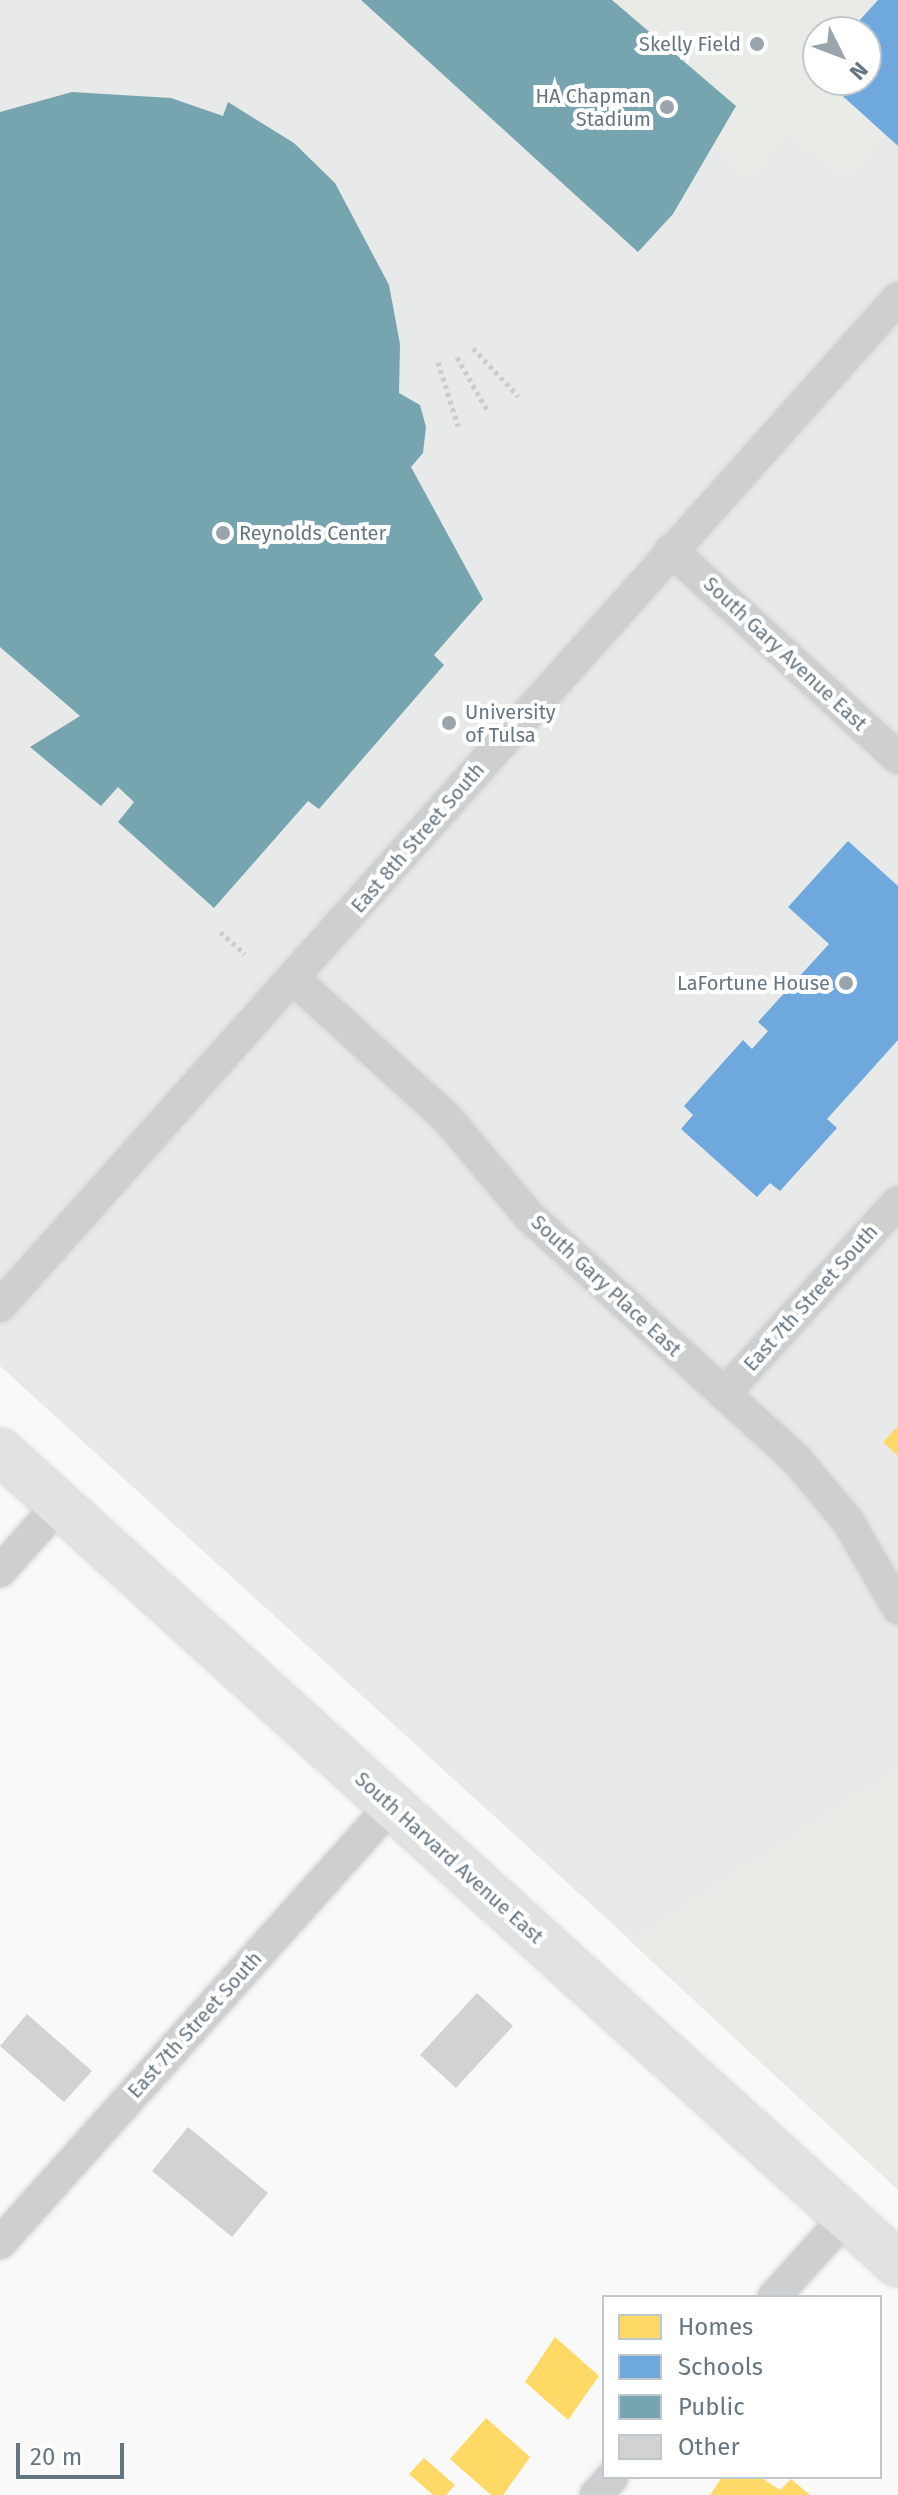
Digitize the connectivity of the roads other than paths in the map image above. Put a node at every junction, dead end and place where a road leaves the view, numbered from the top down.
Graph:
1 (898, 298) edge
2 (671, 550) junction
3 (898, 758) edge
4 (294, 979) junction
5 (898, 1202) edge
6 (0, 1306) edge
7 (724, 1394) junction
8 (0, 1451) edge
9 (60, 1504) junction
10 (0, 1571) edge
11 (898, 1608) edge
12 (391, 1806) junction
13 (846, 2217) junction
14 (0, 2243) edge
15 (898, 2264) edge
16 (776, 2295) edge
17 (610, 2479) edge
18 (596, 2495) edge

1 - 2 street, East 8th Street South
2 - 3 street, South Gary Avenue East
2 - 4 street, East 8th Street South
4 - 6 street, East 8th Street South
4 - 7 street, South Gary Place East
5 - 7 street, East 7th Street South
7 - 11 street, South Gary Place East
8 - 9 main road, South Harvard Avenue East
9 - 10 street
9 - 12 main road, South Harvard Avenue East
12 - 13 main road, South Harvard Avenue East
12 - 14 street, East 7th Street South
13 - 15 main road, South Harvard Avenue East
13 - 16 street
17 - 18 street

